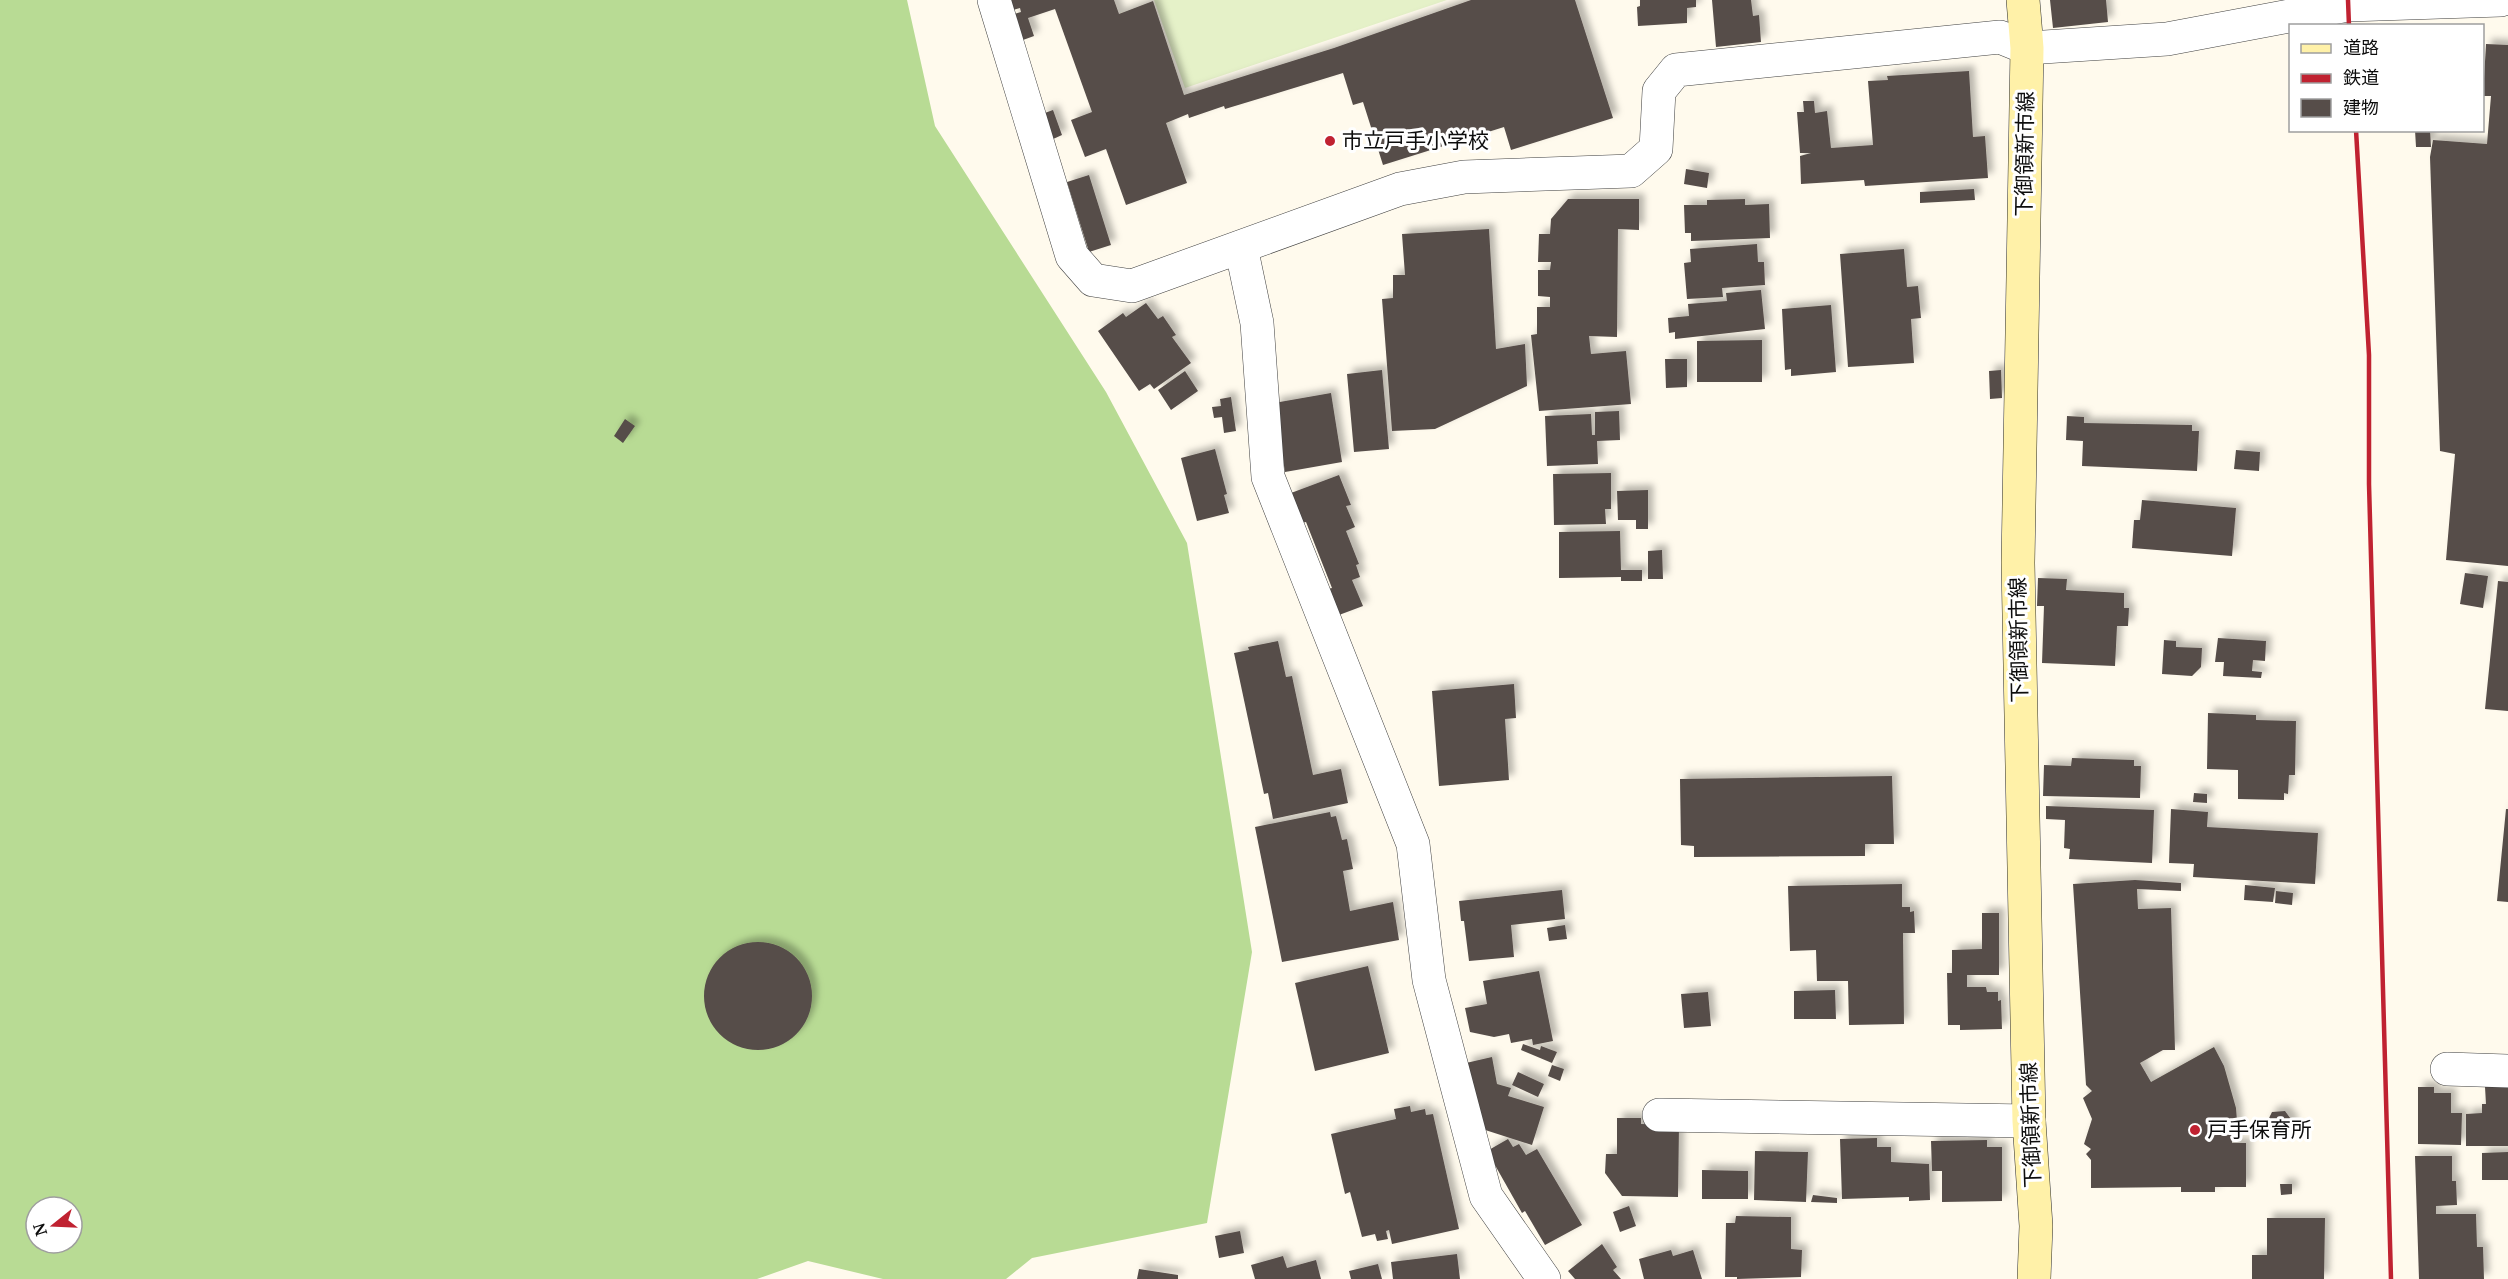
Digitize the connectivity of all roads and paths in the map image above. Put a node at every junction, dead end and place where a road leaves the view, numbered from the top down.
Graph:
1 (994, 0) edge
2 (2023, 0) edge
3 (2501, 0) edge
4 (2391, 2) edge
5 (2027, 48) junction
6 (1241, 247) junction
7 (2447, 1069) dead end
8 (2508, 1071) edge
9 (1659, 1115) dead end
10 (2030, 1121) junction
11 (1544, 1279) edge
12 (2034, 1279) edge

1 - 6 street
2 - 5 main road, 下御領新市線
3 - 4 street
4 - 5 street
5 - 6 street
5 - 10 main road, 下御領新市線
6 - 11 street
7 - 8 street
9 - 10 street
10 - 12 main road, 下御領新市線

